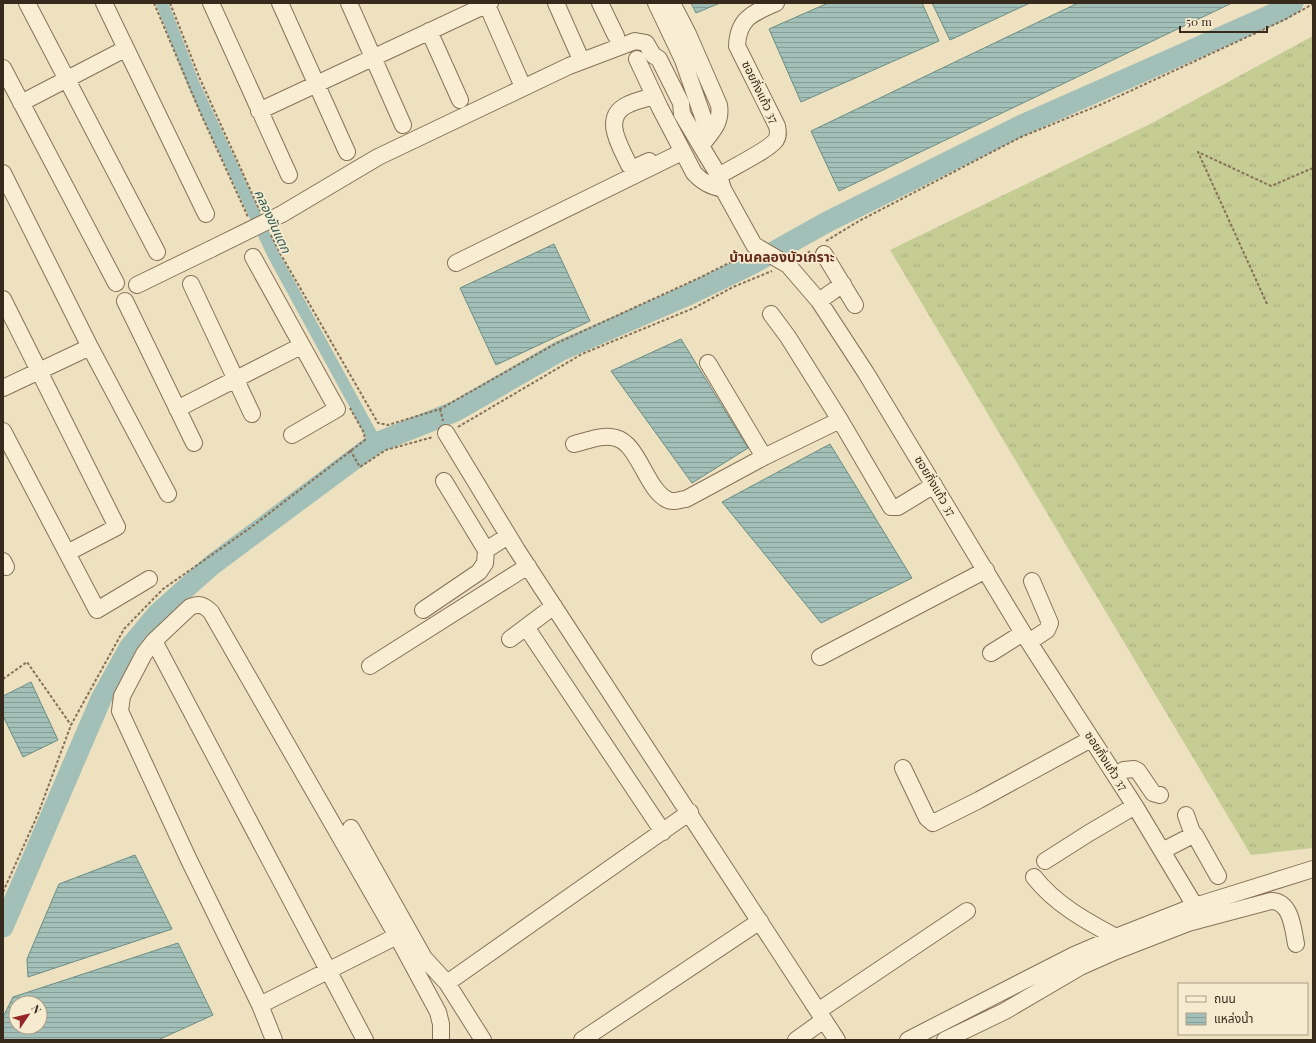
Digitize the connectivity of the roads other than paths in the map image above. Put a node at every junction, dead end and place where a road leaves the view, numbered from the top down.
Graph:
1 (27, 3) edge
2 (104, 3) edge
3 (211, 3) edge
4 (280, 3) edge
5 (349, 3) edge
6 (556, 3) edge
7 (600, 3) edge
8 (656, 3) edge
9 (672, 3) edge
10 (776, 3) edge
11 (489, 4) edge
12 (428, 31) junction
13 (616, 36) dead end
14 (681, 36) junction
15 (125, 49) junction
16 (579, 55) dead end
17 (373, 57) junction
18 (3, 68) edge
19 (67, 80) junction
20 (520, 80) dead end
21 (316, 84) junction
22 (460, 100) dead end
23 (21, 103) junction
24 (666, 106) junction
25 (259, 112) junction
26 (404, 125) dead end
27 (705, 140) junction
28 (681, 150) junction
29 (347, 152) dead end
30 (3, 173) edge
31 (289, 176) dead end
32 (721, 182) junction
33 (206, 214) dead end
34 (819, 249) road end
35 (157, 252) dead end
36 (253, 257) dead end
37 (456, 263) dead end
38 (116, 283) junction
39 (191, 284) dead end
40 (843, 284) junction
41 (137, 285) junction
42 (3, 299) edge
43 (125, 301) junction
44 (819, 301) junction
45 (855, 305) dead end
46 (771, 314) dead end
47 (301, 346) junction
48 (90, 347) junction
49 (708, 363) dead end
50 (39, 371) junction
51 (236, 379) junction
52 (3, 388) edge
53 (177, 409) junction
54 (252, 414) dead end
55 (840, 420) junction
56 (3, 431) edge
57 (446, 433) road end
58 (292, 435) dead end
59 (194, 443) dead end
60 (574, 444) dead end
61 (764, 457) junction
62 (444, 481) dead end
63 (934, 485) junction
64 (168, 494) dead end
65 (508, 536) junction
66 (486, 550) junction
67 (67, 553) junction
68 (528, 566) junction
69 (986, 570) junction
70 (149, 579) dead end
71 (1032, 581) dead end
72 (554, 606) junction
73 (423, 610) dead end
74 (526, 627) junction
75 (1026, 637) junction
76 (510, 639) dead end
77 (154, 641) junction
78 (991, 653) dead end
79 (820, 658) dead end
80 (370, 666) dead end
81 (1091, 739) junction
82 (904, 768) dead end
83 (1115, 775) junction
84 (1160, 795) dead end
85 (1135, 806) junction
86 (690, 812) junction
87 (1186, 815) dead end
88 (351, 828) dead end
89 (663, 832) junction
90 (1192, 835) junction
91 (1162, 851) junction
92 (1045, 861) dead end
93 (1313, 869) edge
94 (1218, 876) dead end
95 (1034, 877) dead end
96 (1195, 906) junction
97 (967, 911) dead end
98 (760, 921) junction
99 (397, 936) junction
100 (1116, 937) junction
101 (1296, 944) dead end
102 (328, 971) junction
103 (447, 983) junction
104 (260, 1005) junction
105 (821, 1016) junction
106 (274, 1040) edge
107 (365, 1040) edge
108 (440, 1040) edge
109 (483, 1040) edge
110 (582, 1040) edge
111 (796, 1040) edge
112 (837, 1040) edge
113 (908, 1040) edge
114 (945, 1040) edge

1 - 19 street
2 - 15 street
3 - 25 street
4 - 21 street
5 - 17 street
6 - 16 street
7 - 13 street
8 - 14 street
9 - 14 street
10 - 32 street, ซอยกิ่งแก้ว 37
11 - 12 street
11 - 20 street
12 - 17 street
12 - 22 street
14 - 27 street
15 - 19 street
15 - 33 street
17 - 21 street
17 - 26 street
18 - 23 street
19 - 23 street
19 - 35 street
21 - 25 street
21 - 29 street
23 - 38 street
24 - 27 street
24 - 28 street
24 - 28 street
24 - 41 street, bridge
25 - 31 street
27 - 32 street
28 - 32 street
28 - 37 street
30 - 48 street
32 - 44 street, ซอยกิ่งแก้ว 37
34 - 40 street
36 - 47 street
38 - 41 street
38 - 43 street
39 - 51 street
40 - 44 street
40 - 45 street
41 - 43 street
42 - 50 street
43 - 53 street
44 - 63 street, ซอยกิ่งแก้ว 37
46 - 55 street
47 - 51 street
47 - 58 street
48 - 50 street
48 - 64 street
49 - 61 street
50 - 52 street
50 - 67 street
51 - 53 street
51 - 54 street
53 - 59 street
55 - 61 street
55 - 63 street
56 - 67 street
57 - 65 street
60 - 61 street
62 - 66 street
63 - 69 street, ซอยกิ่งแก้ว 37
65 - 66 street
65 - 68 street
66 - 73 street
67 - 70 street
68 - 72 street
68 - 80 street
69 - 75 street, ซอยกิ่งแก้ว 37
69 - 79 street
71 - 75 street
72 - 74 street
72 - 86 street
74 - 76 street
74 - 89 street
75 - 78 street
75 - 81 street, ซอยกิ่งแก้ว 37
77 - 99 street
77 - 102 street
77 - 104 street
81 - 82 street
81 - 83 street, ซอยกิ่งแก้ว 37
83 - 84 street
83 - 85 street, ซอยกิ่งแก้ว 37
85 - 91 street, ซอยกิ่งแก้ว 37
85 - 92 street
86 - 89 street
86 - 98 street
87 - 90 street
88 - 103 street
89 - 103 street
90 - 91 street
90 - 94 street
91 - 96 street, ซอยกิ่งแก้ว 37
93 - 96 street
95 - 100 street
96 - 100 street
97 - 105 street
98 - 105 street
98 - 110 street
99 - 102 street
99 - 108 street
100 - 113 street
101 - 114 street
102 - 104 street
102 - 107 street
103 - 109 street
104 - 106 street
105 - 111 street
105 - 112 street

